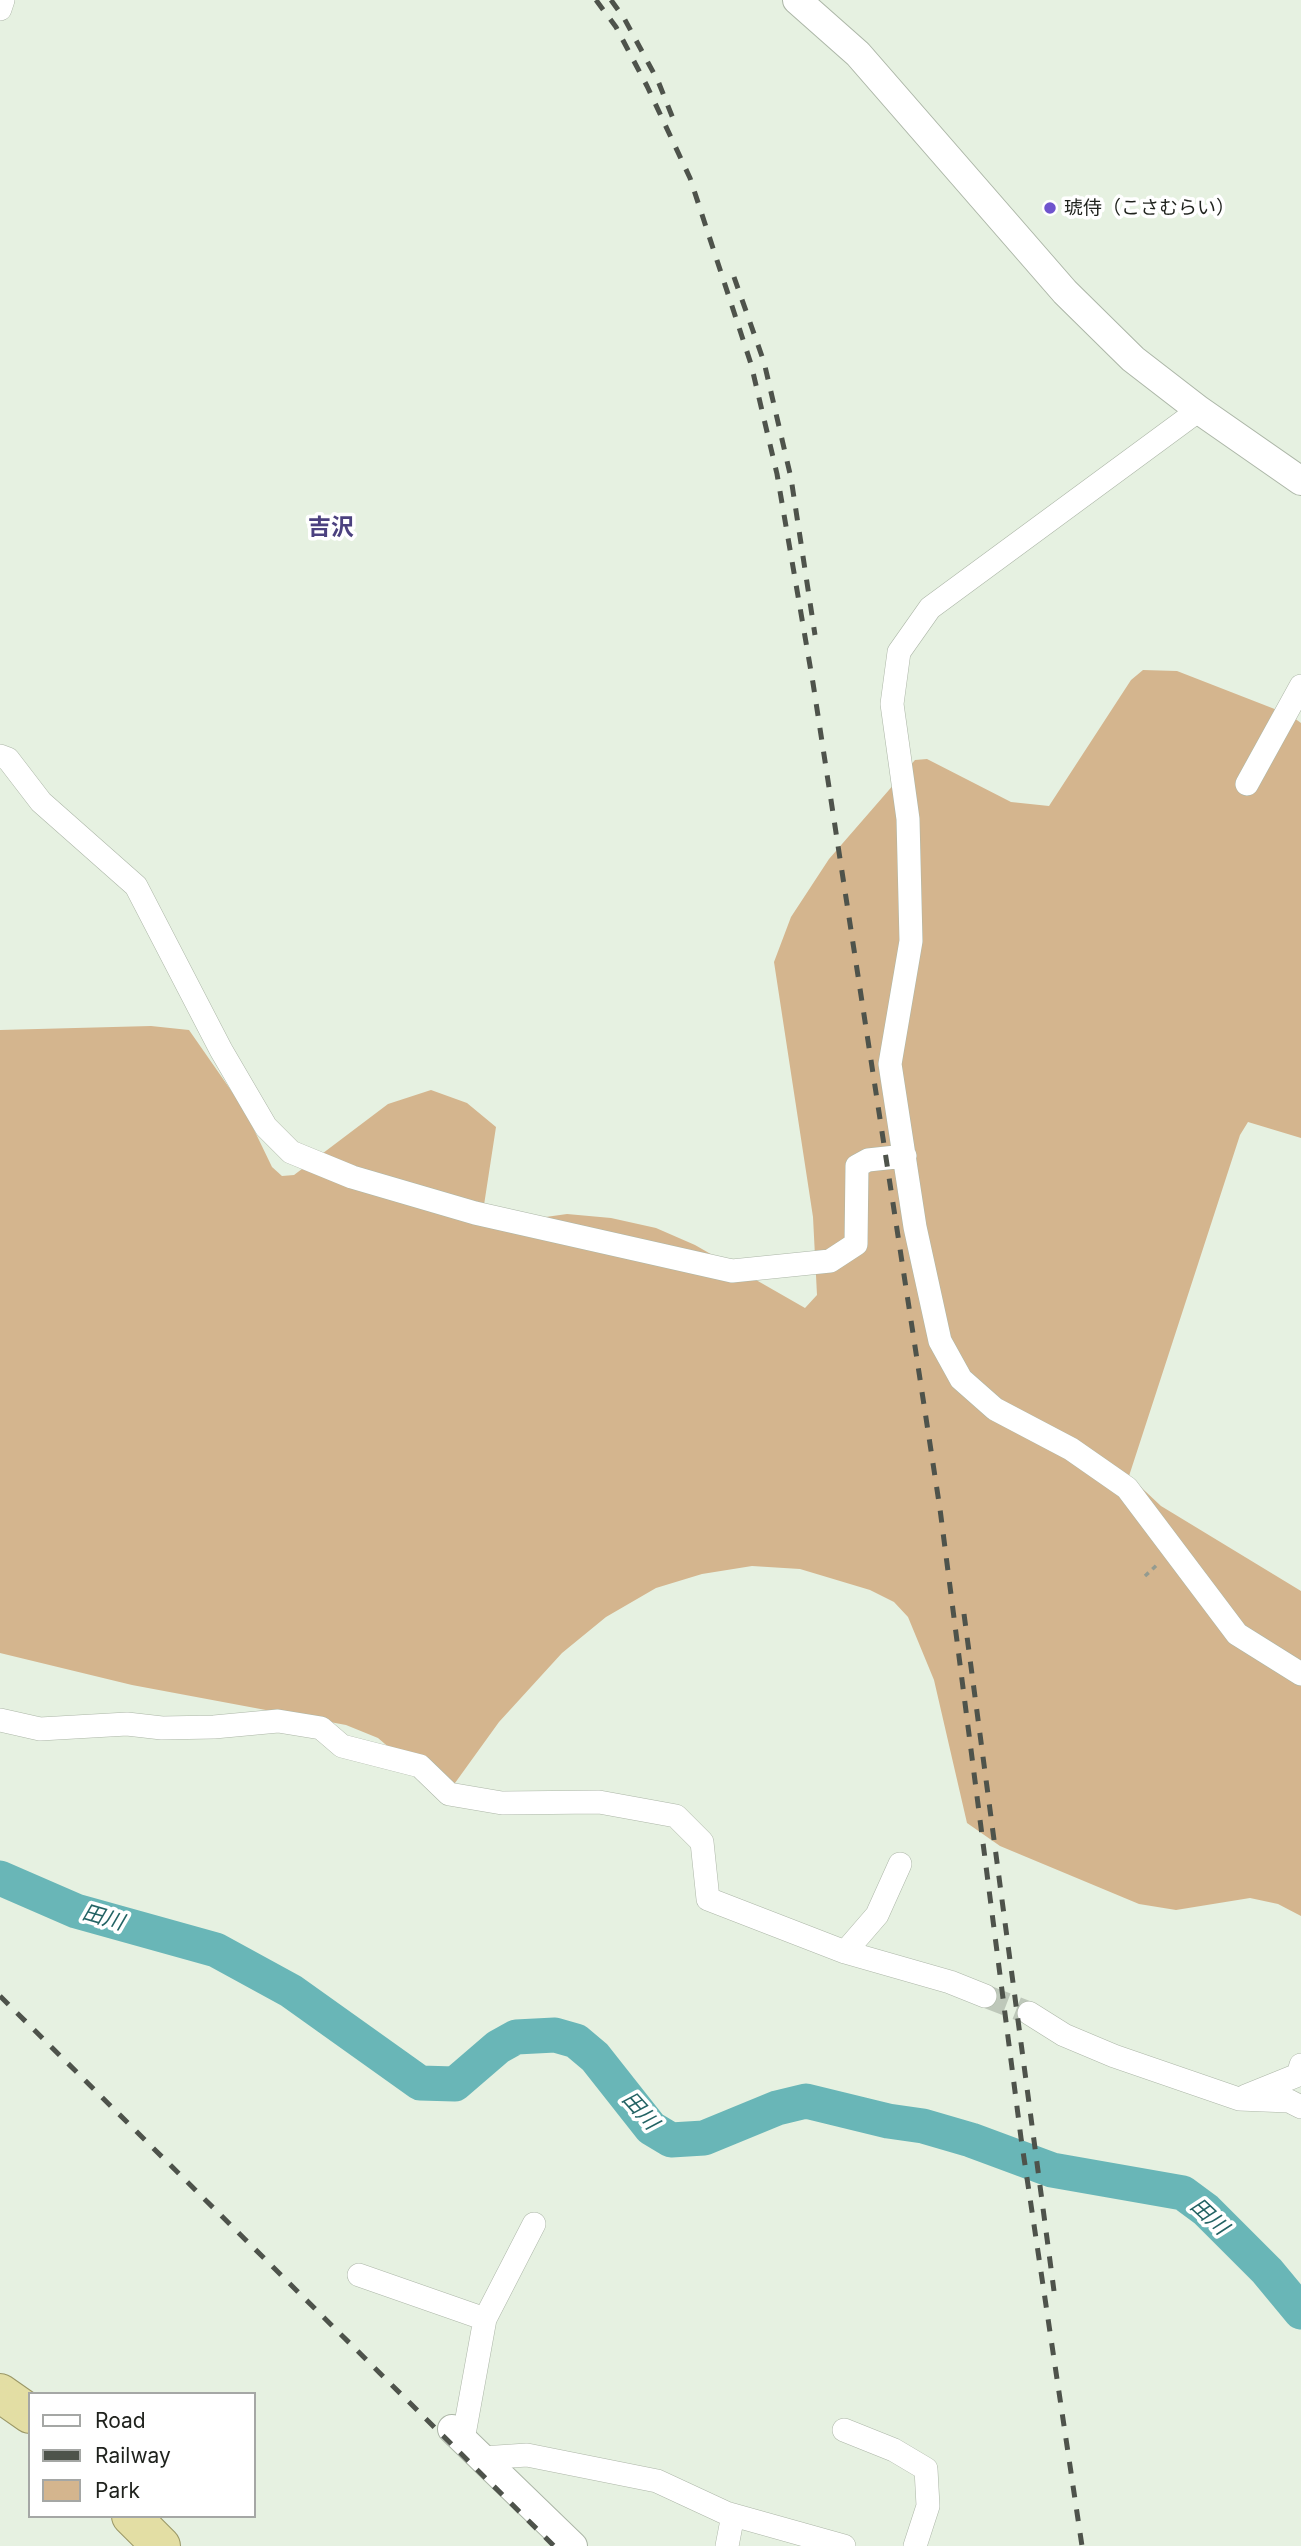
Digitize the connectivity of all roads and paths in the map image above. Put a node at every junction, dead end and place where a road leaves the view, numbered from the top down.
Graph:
1 (3, 0) edge
2 (797, 0) edge
3 (0, 9) edge
4 (1199, 410) junction
5 (1301, 481) edge
6 (1301, 686) edge
7 (0, 756) edge
8 (1247, 784) dead end
9 (905, 1156) junction
10 (1301, 1674) edge
11 (0, 1720) edge
12 (900, 1864) dead end
13 (845, 1952) junction
14 (985, 1996) tunnel mouth
15 (1029, 2013) tunnel mouth
16 (1301, 2064) edge
17 (1239, 2099) junction
18 (1301, 2108) edge
19 (534, 2224) dead end
20 (359, 2275) dead end
21 (485, 2319) junction
22 (0, 2393) edge
23 (28, 2413) edge
24 (844, 2430) dead end
25 (466, 2442) junction
26 (733, 2515) junction
27 (133, 2518) edge
28 (161, 2546) edge
29 (573, 2546) edge
30 (727, 2546) edge
31 (844, 2546) edge
32 (915, 2546) edge

1 - 3 street
2 - 4 street
4 - 5 street
4 - 9 street
6 - 8 street
7 - 9 street
9 - 10 street
11 - 13 street
12 - 13 street
13 - 14 street
15 - 17 street
16 - 17 street
17 - 18 street
19 - 21 street
20 - 21 street
21 - 25 street
22 - 23 highway
24 - 32 street
25 - 26 street
25 - 29 street
26 - 30 street
26 - 31 street
27 - 28 highway

